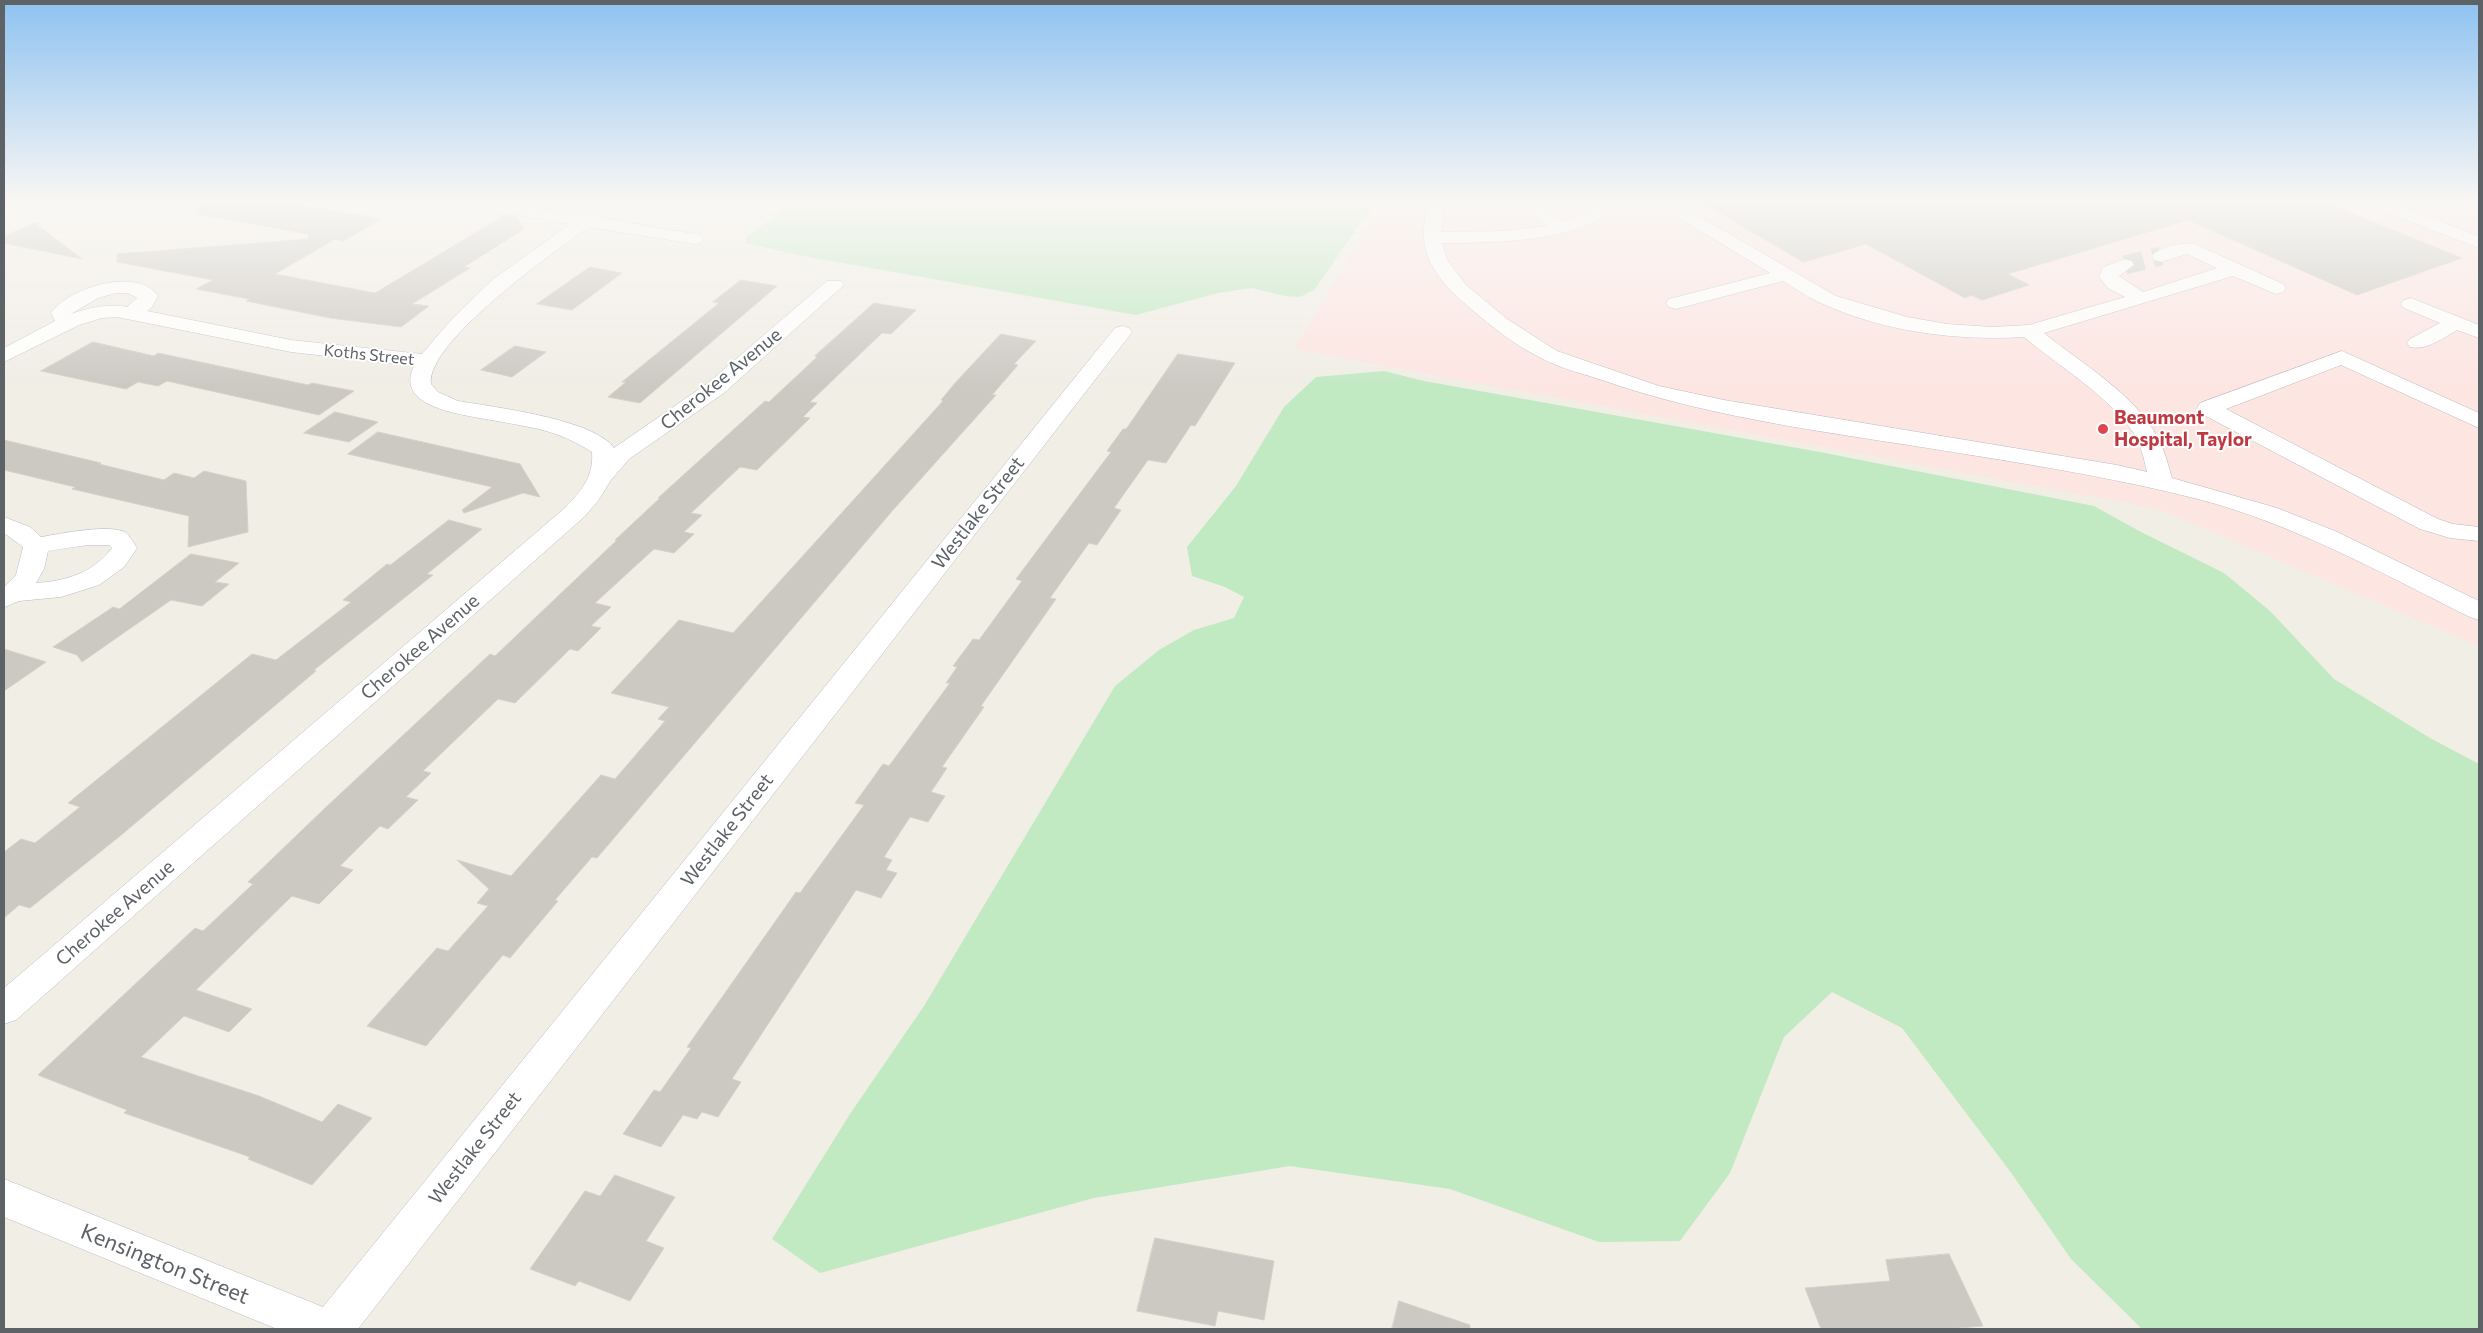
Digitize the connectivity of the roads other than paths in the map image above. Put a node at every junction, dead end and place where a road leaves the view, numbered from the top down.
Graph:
1 (526, 263) edge
2 (1441, 263) edge
3 (1765, 263) edge
4 (2222, 263) edge
5 (2125, 265) tunnel mouth
6 (2235, 269) junction
7 (1785, 275) junction
8 (834, 285) dead end
9 (2276, 288) dead end
10 (2140, 298) junction
11 (1676, 303) dead end
12 (2411, 304) dead end
13 (132, 313) junction
14 (2457, 322) junction
15 (62, 326) junction
16 (2029, 331) junction
17 (1122, 332) dead end
18 (2479, 332) edge
19 (2417, 343) dead end
20 (4, 356) edge
21 (427, 361) junction
22 (2479, 421) edge
23 (600, 477) junction
24 (2161, 482) junction
25 (4, 524) edge
26 (2479, 534) edge
27 (35, 556) junction
28 (9, 596) edge
29 (2479, 611) edge
30 (4, 1009) edge
31 (4, 1198) edge
32 (327, 1329) edge
33 (332, 1329) edge

1 - 21 street
2 - 24 street
3 - 7 street
4 - 6 street
5 - 10 street
6 - 9 street
6 - 10 street
7 - 11 street
7 - 16 street
8 - 23 street, Cherokee Avenue
10 - 16 street
12 - 14 street
13 - 15 street, Koths Street
13 - 15 street
13 - 21 street, Koths Street
14 - 18 street
14 - 19 street
15 - 20 street, Koths Street
16 - 24 street
17 - 33 street, Westlake Street
21 - 23 street, Koths Street
22 - 26 street
23 - 30 street, Cherokee Avenue
24 - 29 street
25 - 27 street
27 - 28 street
27 - 28 street
31 - 32 street, Kensington Street

